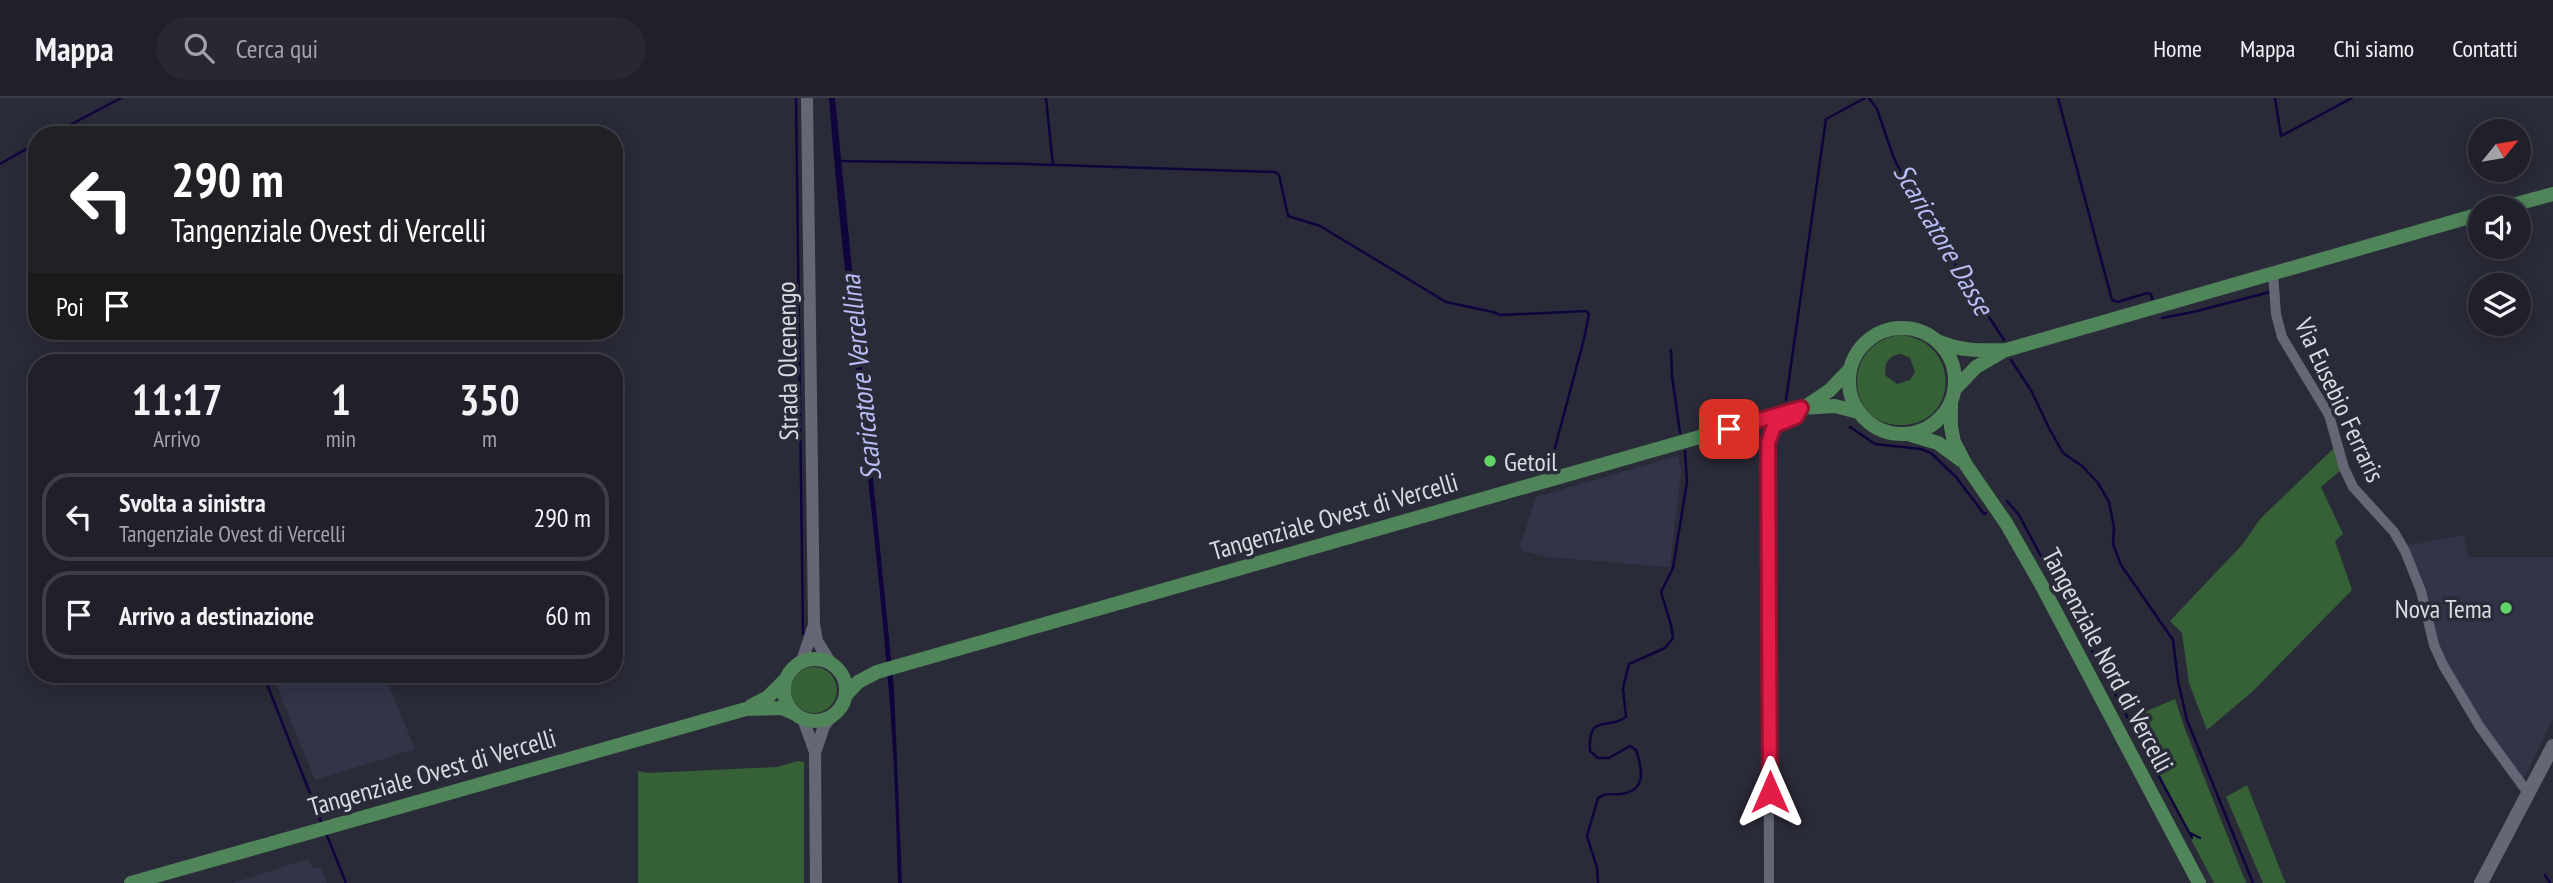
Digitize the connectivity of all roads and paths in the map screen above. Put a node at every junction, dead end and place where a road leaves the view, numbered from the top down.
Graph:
1 (807, 98) edge
2 (2553, 194) edge
3 (2531, 200) edge
4 (2468, 217) edge
5 (2273, 272) junction
6 (1937, 341) junction
7 (2006, 350) junction
8 (1849, 370) junction
9 (1953, 396) junction
10 (1803, 407) junction
11 (1858, 412) junction
12 (1903, 434) junction
13 (1966, 465) junction
14 (814, 624) junction
15 (802, 661) junction
16 (835, 666) junction
17 (877, 672) junction
18 (786, 679) junction
19 (846, 695) junction
20 (746, 709) junction
21 (799, 716) junction
22 (831, 717) junction
23 (2553, 746) edge
24 (815, 753) junction
25 (2528, 793) junction
26 (131, 883) edge
27 (816, 883) edge
28 (1769, 883) edge
29 (2199, 883) edge
30 (2481, 883) edge

1 - 14 street, Strada Olcenengo
2 - 3 main road
4 - 5 main road
5 - 7 main road
5 - 25 street, Via Eusebio Ferraris
6 - 7 main road
6 - 8 main road
6 - 9 main road
7 - 9 main road
8 - 10 main road, Tangenziale Ovest di Vercelli
8 - 11 main road
9 - 12 main road
9 - 13 main road, Tangenziale Nord di Vercelli
10 - 11 main road, Tangenziale Ovest di Vercelli
10 - 17 main road, Tangenziale Ovest di Vercelli
10 - 28 street
11 - 12 main road
12 - 13 main road, Tangenziale Nord di Vercelli
13 - 29 main road, Tangenziale Nord di Vercelli
14 - 15 street, Strada Olcenengo
14 - 16 street, Strada Olcenengo
15 - 16 main road
15 - 18 main road
16 - 17 main road, Tangenziale Ovest di Vercelli
16 - 19 main road
17 - 19 main road, Tangenziale Ovest di Vercelli
18 - 20 main road, Tangenziale Ovest di Vercelli
18 - 21 main road
19 - 22 main road
20 - 21 main road, Tangenziale Ovest di Vercelli
20 - 26 main road, Tangenziale Ovest di Vercelli
21 - 22 main road
21 - 24 street
22 - 24 street
23 - 25 main road
24 - 27 street
25 - 30 main road

